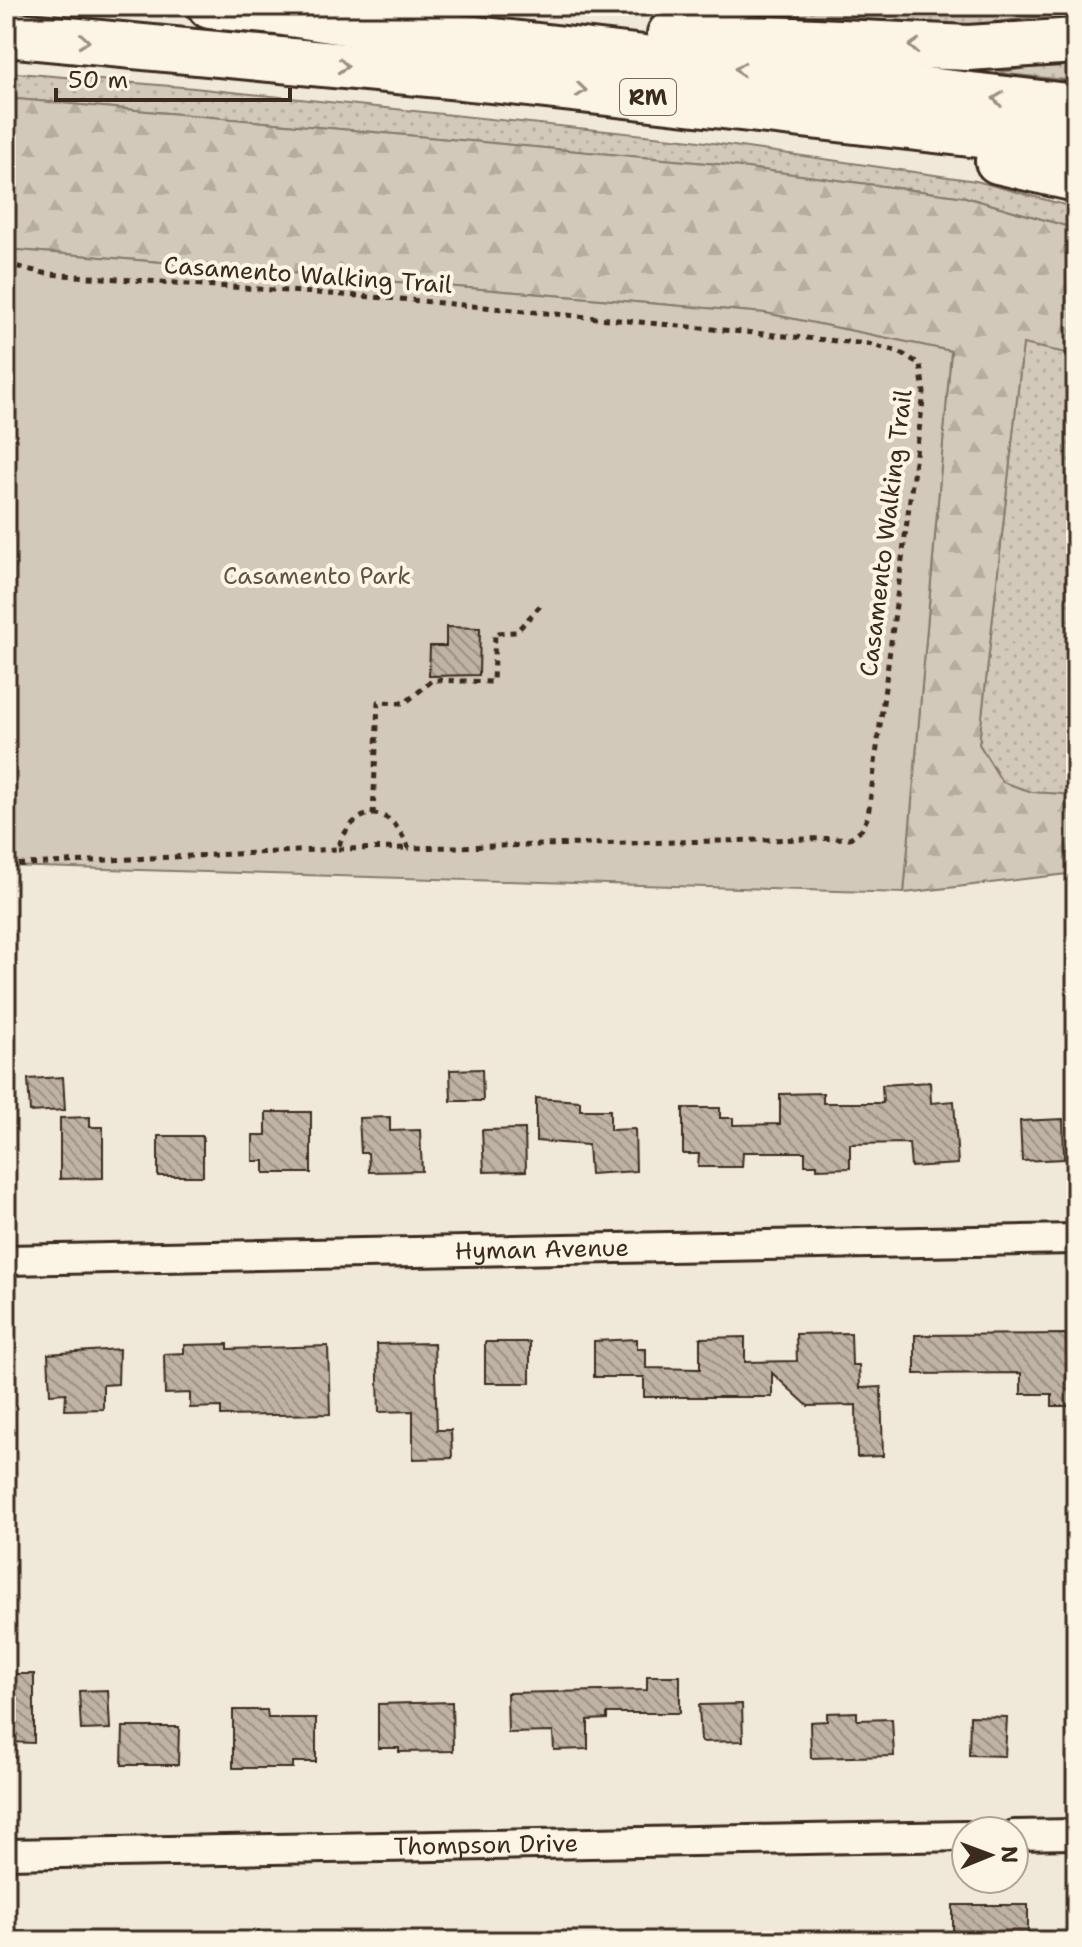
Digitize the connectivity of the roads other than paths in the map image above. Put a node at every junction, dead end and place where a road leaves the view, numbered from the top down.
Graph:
1 (210, 6) edge
2 (277, 12) junction
3 (6, 34) edge
4 (1076, 41) edge
5 (1076, 107) edge
6 (793, 113) junction
7 (1076, 146) edge
8 (1076, 179) edge
9 (1076, 1239) edge
10 (6, 1260) edge
11 (1076, 1834) edge
12 (1030, 1835) edge
13 (950, 1836) edge
14 (6, 1854) edge

1 - 2 highway
4 -> 2 highway
5 -> 2 highway
3 -> 6 highway, RM
6 - 7 highway
6 - 8 highway
9 - 10 street, Hyman Avenue
11 - 12 street
13 - 14 street, Thompson Drive

